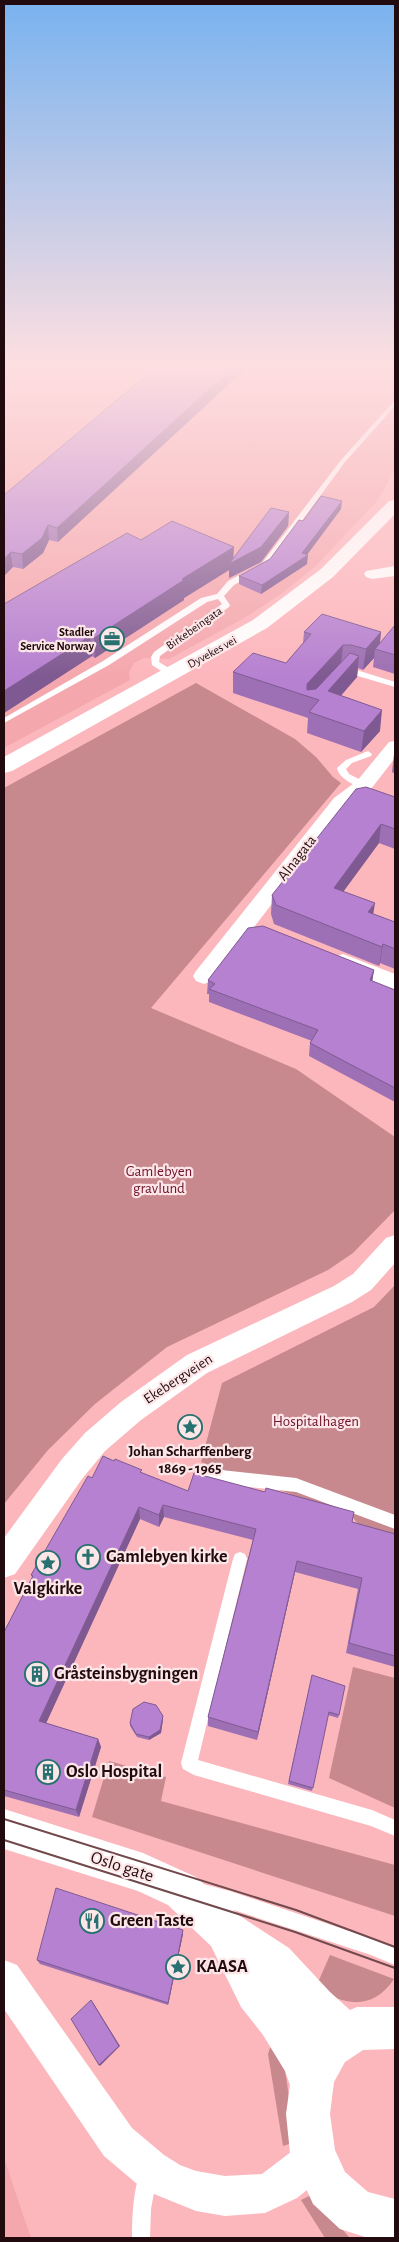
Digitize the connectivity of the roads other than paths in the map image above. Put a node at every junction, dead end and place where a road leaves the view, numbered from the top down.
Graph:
1 (338, 468) edge
2 (395, 505) edge
3 (395, 571) edge
4 (372, 574) dead end
5 (220, 596) junction
6 (172, 674) junction
7 (338, 676) edge
8 (395, 685) edge
9 (4, 721) edge
10 (395, 746) edge
11 (368, 754) dead end
12 (4, 766) edge
13 (368, 790) junction
14 (325, 954) edge
15 (204, 976) dead end
16 (395, 982) edge
17 (395, 1246) edge
18 (212, 1476) edge
19 (395, 1522) edge
20 (240, 1559) dead end
21 (4, 1564) edge
22 (395, 1828) edge
23 (4, 1829) edge
24 (170, 1884) junction
25 (225, 1932) junction
26 (395, 1957) edge
27 (4, 1978) edge
28 (376, 2023) edge
29 (311, 2082) junction
30 (314, 2159) junction
31 (150, 2169) junction
32 (378, 2226) edge
33 (141, 2238) edge

1 - 5 lane, Birkebeingata
2 - 6 street, Dyvekes vei
3 - 4 street
5 - 6 lane, Birkebeingata
5 - 9 lane
6 - 12 street, Dyvekes vei
7 - 8 lane
10 - 13 street, Alnagata
11 - 13 lane
13 - 15 street, Alnagata
14 - 16 street
17 - 21 street, Ekebergveien
18 - 19 lane
20 - 22 lane
23 - 24 street, Oslo gate
24 - 25 street, Oslo gate
24 - 26 lane
25 - 28 street, Oslo gate
25 - 29 street, Oslo gate
27 - 31 street
28 - 29 street
29 - 30 street
30 - 31 street
30 - 32 street
31 - 33 lane

